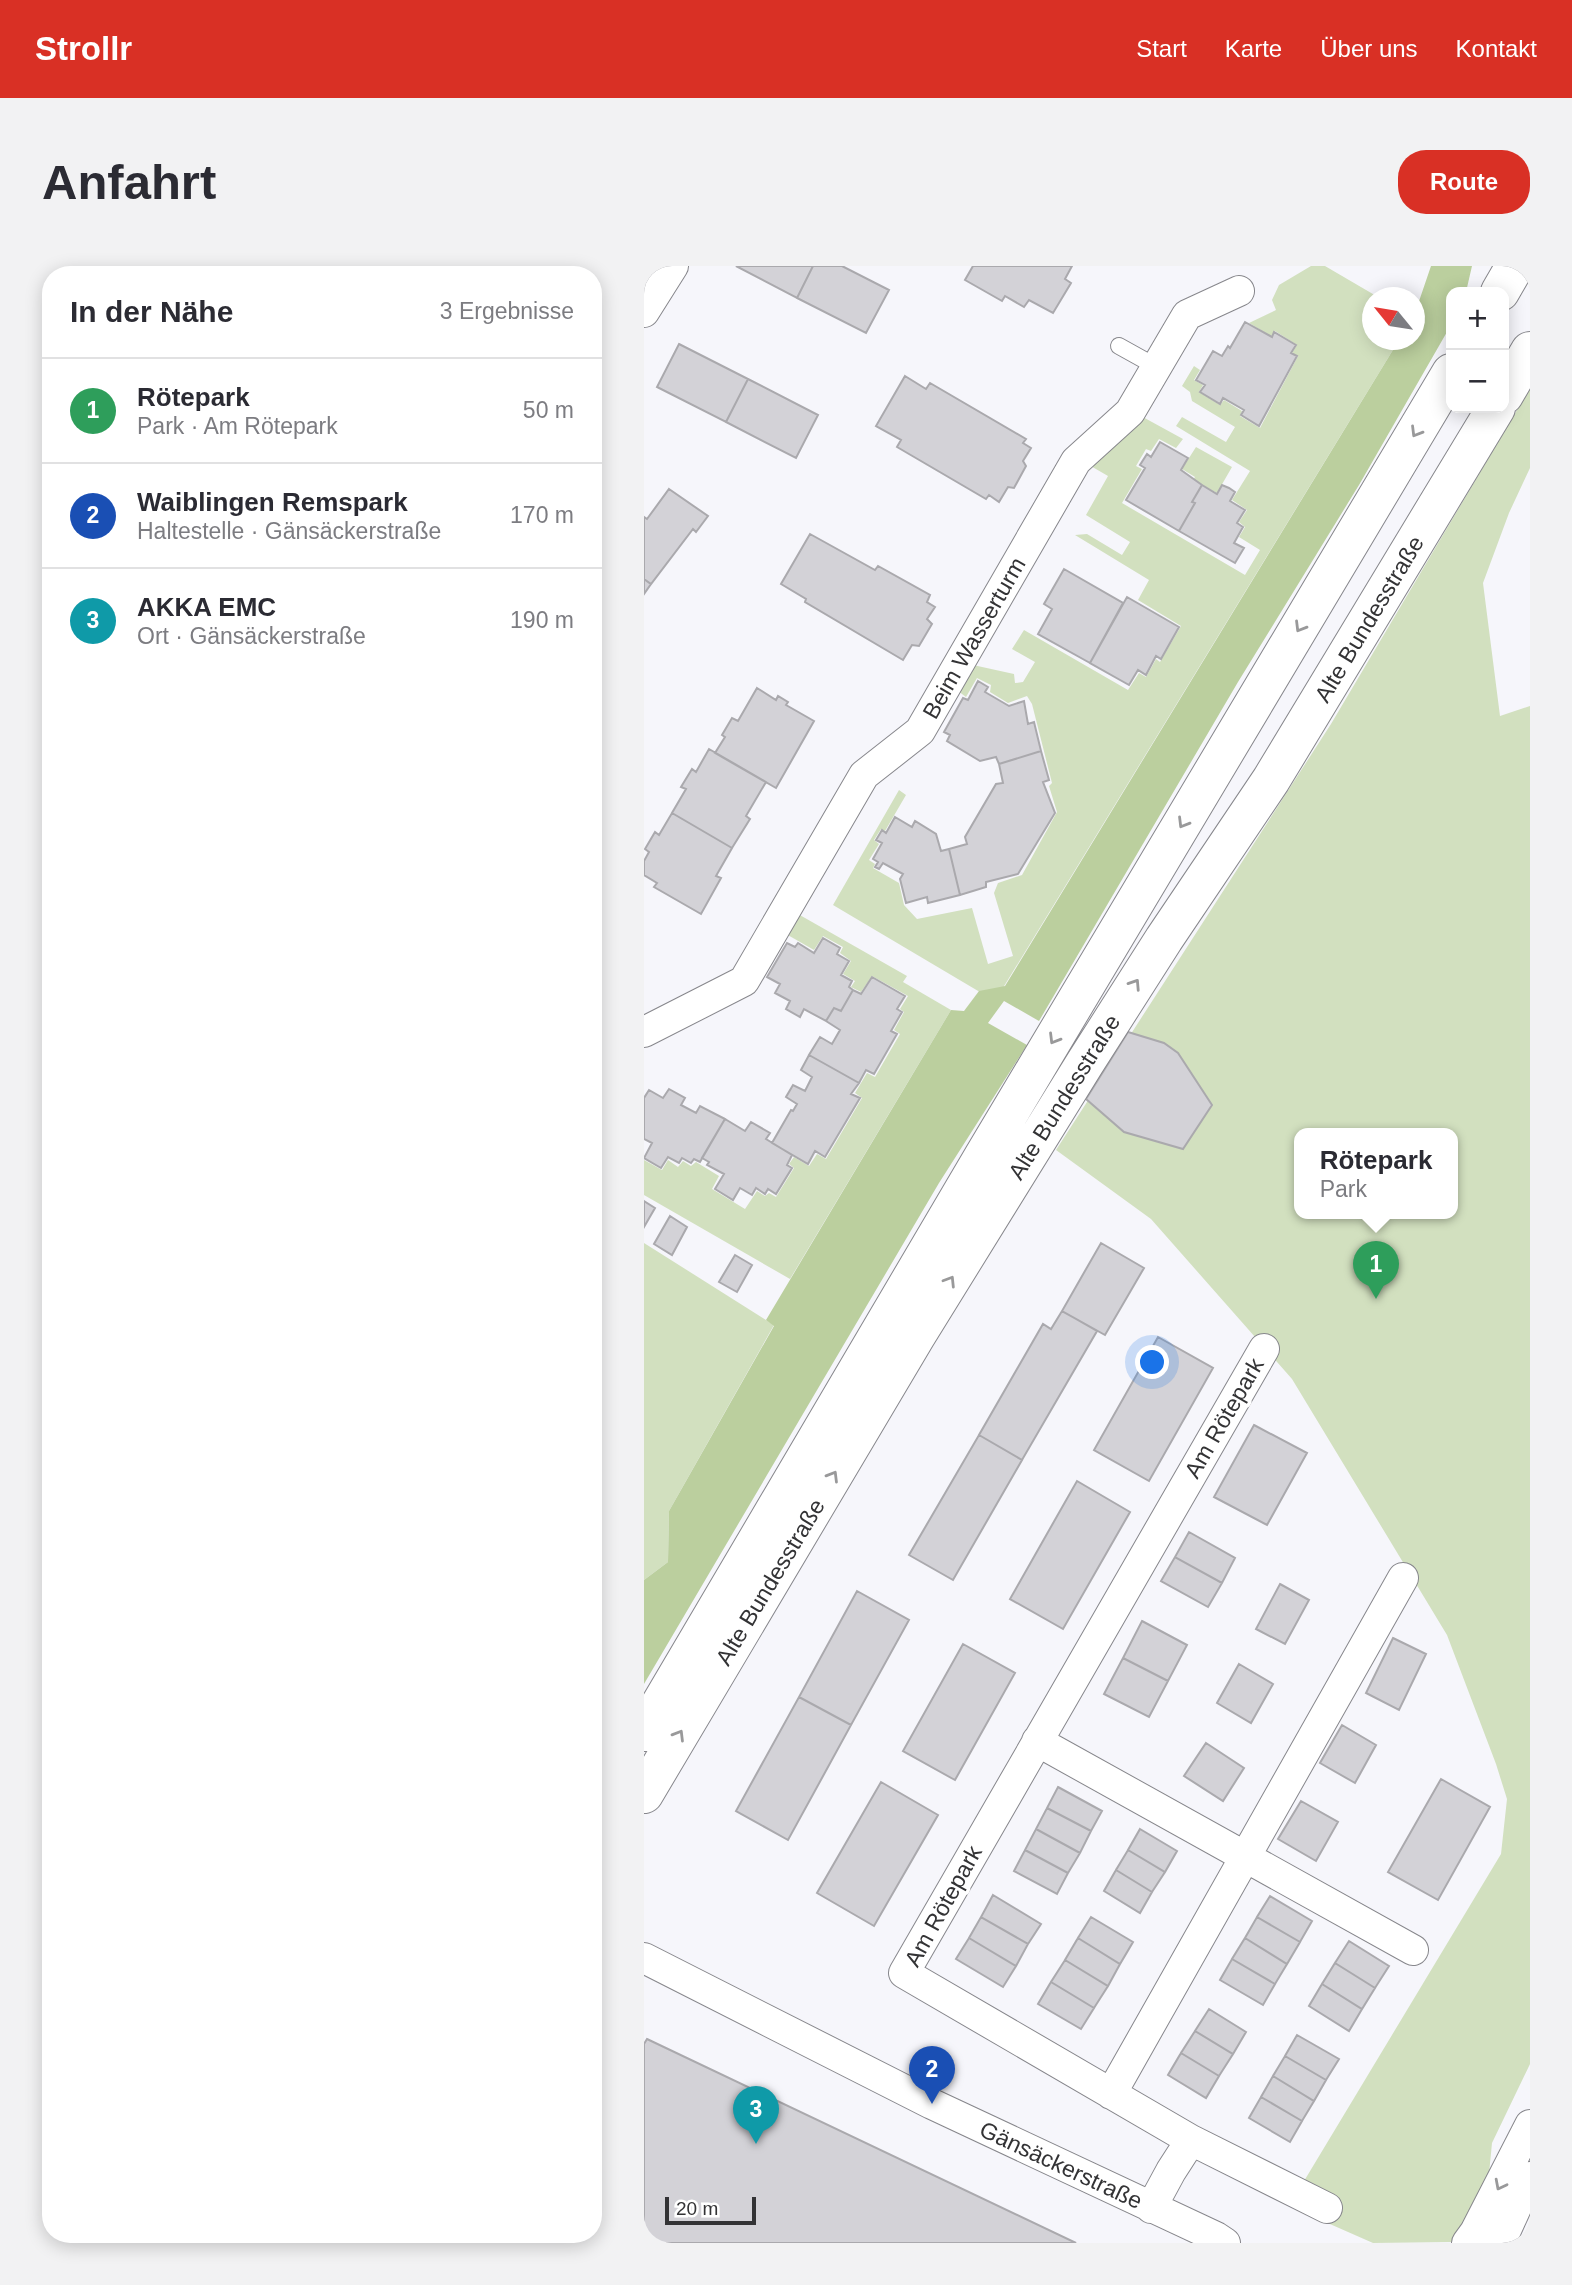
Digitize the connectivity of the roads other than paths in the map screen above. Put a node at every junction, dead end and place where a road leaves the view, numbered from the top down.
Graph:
1 (673, 266) edge
2 (1515, 266) edge
3 (1503, 287) edge
4 (1239, 291) dead end
5 (644, 312) edge
6 (1119, 346) dead end
7 (1530, 351) edge
8 (1155, 366) junction
9 (1446, 381) edge
10 (1509, 387) edge
11 (1493, 413) edge
12 (666, 1026) edge
13 (1264, 1349) dead end
14 (1403, 1578) dead end
15 (644, 1732) edge
16 (1037, 1741) junction
17 (644, 1794) edge
18 (1243, 1857) junction
19 (1413, 1950) dead end
20 (644, 1958) edge
21 (1111, 2094) junction
22 (1530, 2125) edge
23 (1191, 2140) junction
24 (1530, 2176) edge
25 (1151, 2208) junction
26 (1327, 2208) dead end
27 (1221, 2240) edge
28 (1245, 2243) edge
29 (1466, 2243) edge
30 (1500, 2243) edge

1 - 5 street
2 - 3 main road
4 - 8 street, Beim Wasserturm
6 - 8 lane
7 - 10 main road
8 - 12 street, Beim Wasserturm
9 -> 15 main road, Alte Bundesstraße
17 -> 11 main road, Alte Bundesstraße
13 - 16 street, Am Rötepark
14 - 18 street
16 - 18 street
16 - 21 street, Am Rötepark
18 - 19 street
18 - 21 street
20 - 25 street, Gänsäckerstraße
21 - 23 street, Am Rötepark
22 -> 29 street
23 - 25 street
23 - 26 street, Am Rötepark
24 - 30 street
25 - 27 street, Gänsäckerstraße
27 - 28 street, Gänsäckerstraße

